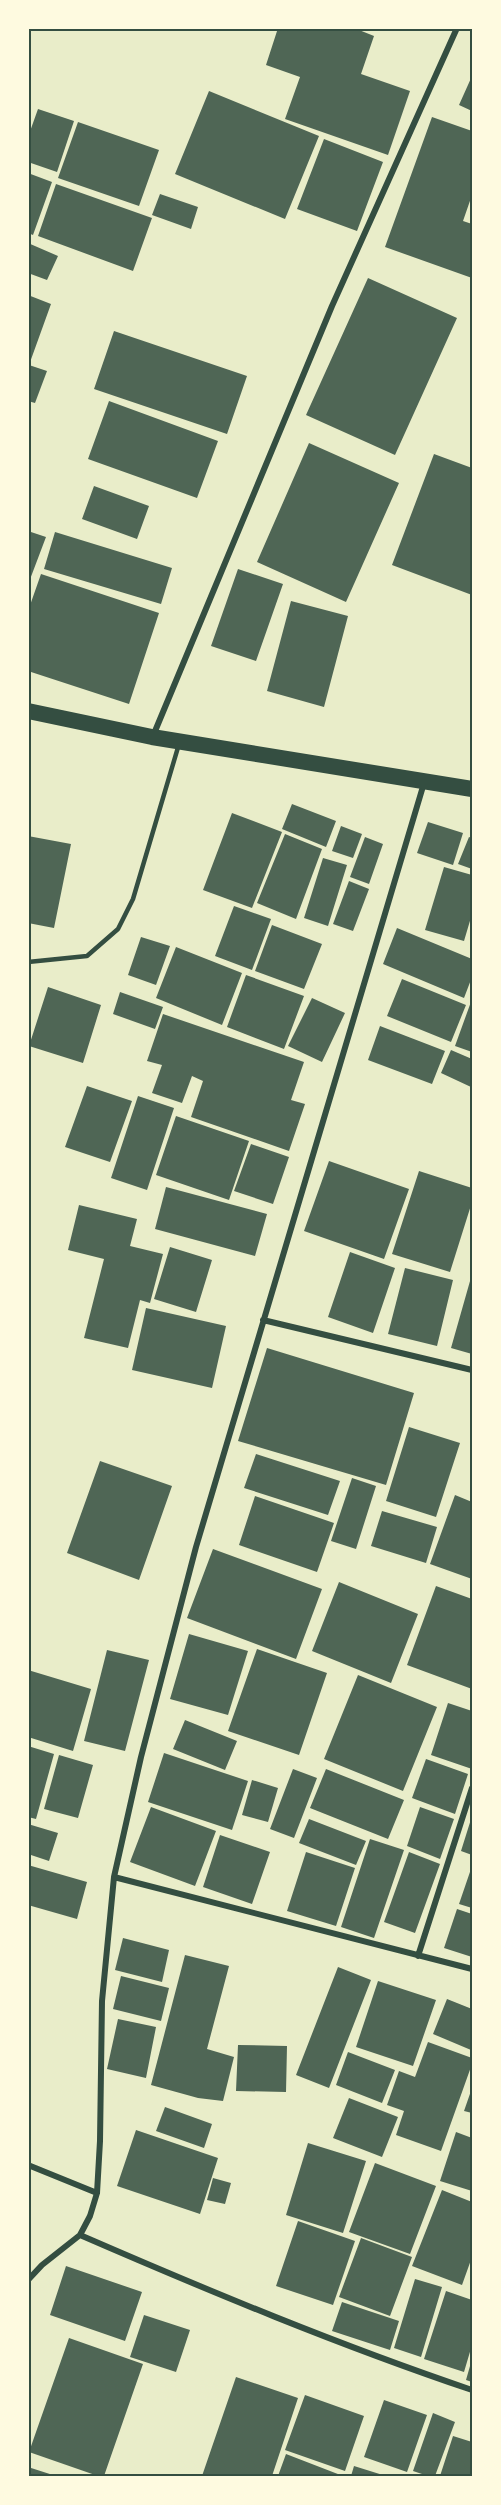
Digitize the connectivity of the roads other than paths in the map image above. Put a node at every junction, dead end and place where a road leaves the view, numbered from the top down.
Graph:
1 (457, 28) edge
2 (28, 711) edge
3 (152, 737) junction
4 (180, 741) junction
5 (425, 780) junction
6 (472, 789) edge
7 (28, 962) edge
8 (263, 1320) junction
9 (472, 1370) edge
10 (472, 1788) edge
11 (114, 1877) junction
12 (418, 1956) junction
13 (472, 1969) edge
14 (28, 2165) edge
15 (98, 2193) junction
16 (80, 2235) junction
17 (28, 2280) edge
18 (472, 2390) edge

1 - 3 street
2 - 3 highway
3 - 4 highway
4 - 5 highway
4 - 7 lane
5 - 6 highway
5 - 8 street
8 - 9 street
8 - 11 street
10 - 12 street
11 - 12 street
11 - 15 street
12 - 13 street
14 - 15 street
15 - 16 street
16 - 17 street
16 - 18 street

